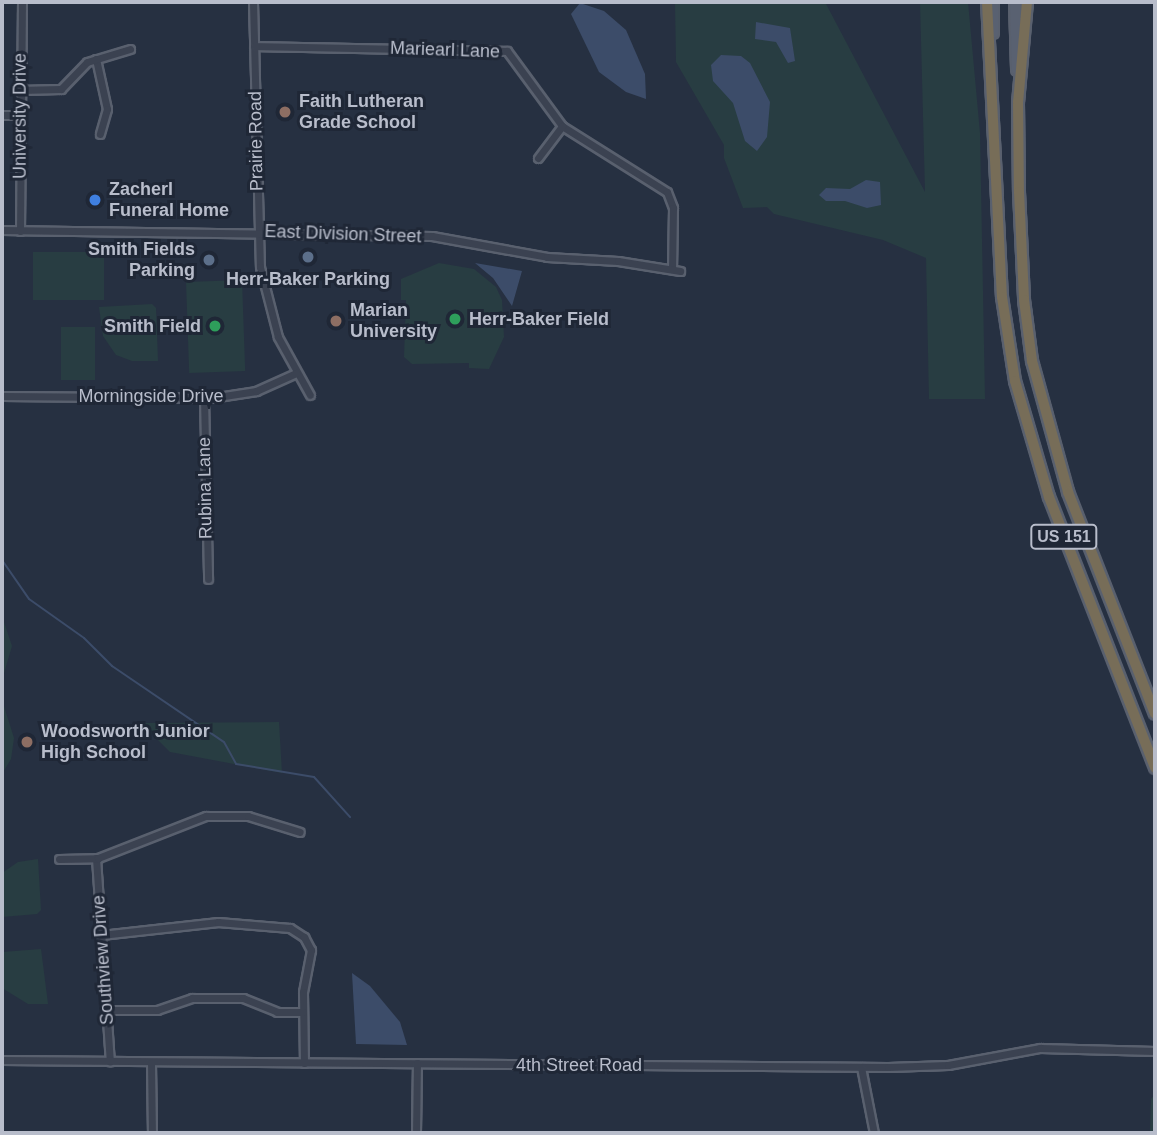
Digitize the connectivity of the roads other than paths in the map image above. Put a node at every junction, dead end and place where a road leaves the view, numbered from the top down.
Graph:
1 (22, 2) edge
2 (253, 2) edge
3 (987, 2) edge
4 (993, 2) edge
5 (1015, 2) edge
6 (1027, 2) edge
7 (254, 46) junction
8 (130, 49) dead end
9 (96, 59) junction
10 (994, 65) junction
11 (19, 90) junction
12 (1018, 102) junction
13 (2, 115) edge
14 (20, 115) junction
15 (562, 126) junction
16 (100, 134) dead end
17 (538, 158) dead end
18 (2, 230) edge
19 (20, 231) junction
20 (258, 231) junction
21 (676, 270) joint
22 (296, 373) junction
23 (310, 395) dead end
24 (2, 396) edge
25 (204, 398) junction
26 (208, 579) dead end
27 (1155, 714) edge
28 (1155, 768) edge
29 (300, 832) dead end
30 (96, 858) junction
31 (60, 859) dead end
32 (101, 935) junction
33 (106, 1010) junction
34 (303, 1012) junction
35 (1155, 1051) edge
36 (2, 1060) edge
37 (110, 1062) junction
38 (151, 1063) junction
39 (304, 1063) junction
40 (417, 1063) junction
41 (861, 1067) junction
42 (152, 1133) edge
43 (416, 1133) edge
44 (874, 1133) edge

1 - 11 street, University Drive
2 - 7 street, Prairie Road
3 - 10 highway
4 - 10 main road, US 151
5 - 12 main road, US 151
6 - 12 highway
7 - 15 street, Mariearl Lane
7 - 20 street, Prairie Road
8 - 9 street
9 - 11 street
9 - 16 street
10 - 28 highway, US 151
11 - 14 street, University Drive
12 - 27 highway, US 151
13 - 14 street
14 - 19 street, University Drive
15 - 17 street
15 - 21 street, Mariearl Lane
18 - 19 street, East Division Street
19 - 20 street, East Division Street
20 - 21 street, East Division Street
20 - 22 street, Prairie Road
22 - 23 street, Prairie Road
22 - 25 street, Morningside Drive
24 - 25 street, Morningside Drive
25 - 26 street, Rubina Lane
29 - 30 street
30 - 31 street
30 - 32 street, Southview Drive
32 - 33 street, Southview Drive
32 - 34 street
33 - 34 street
33 - 37 street, Southview Drive
34 - 39 street
35 - 41 street, 4th Street Road
36 - 37 street, 4th Street Road
37 - 38 street, 4th Street Road
38 - 39 street, 4th Street Road
38 - 42 street
39 - 40 street, 4th Street Road
40 - 41 street, 4th Street Road
40 - 43 street
41 - 44 street

